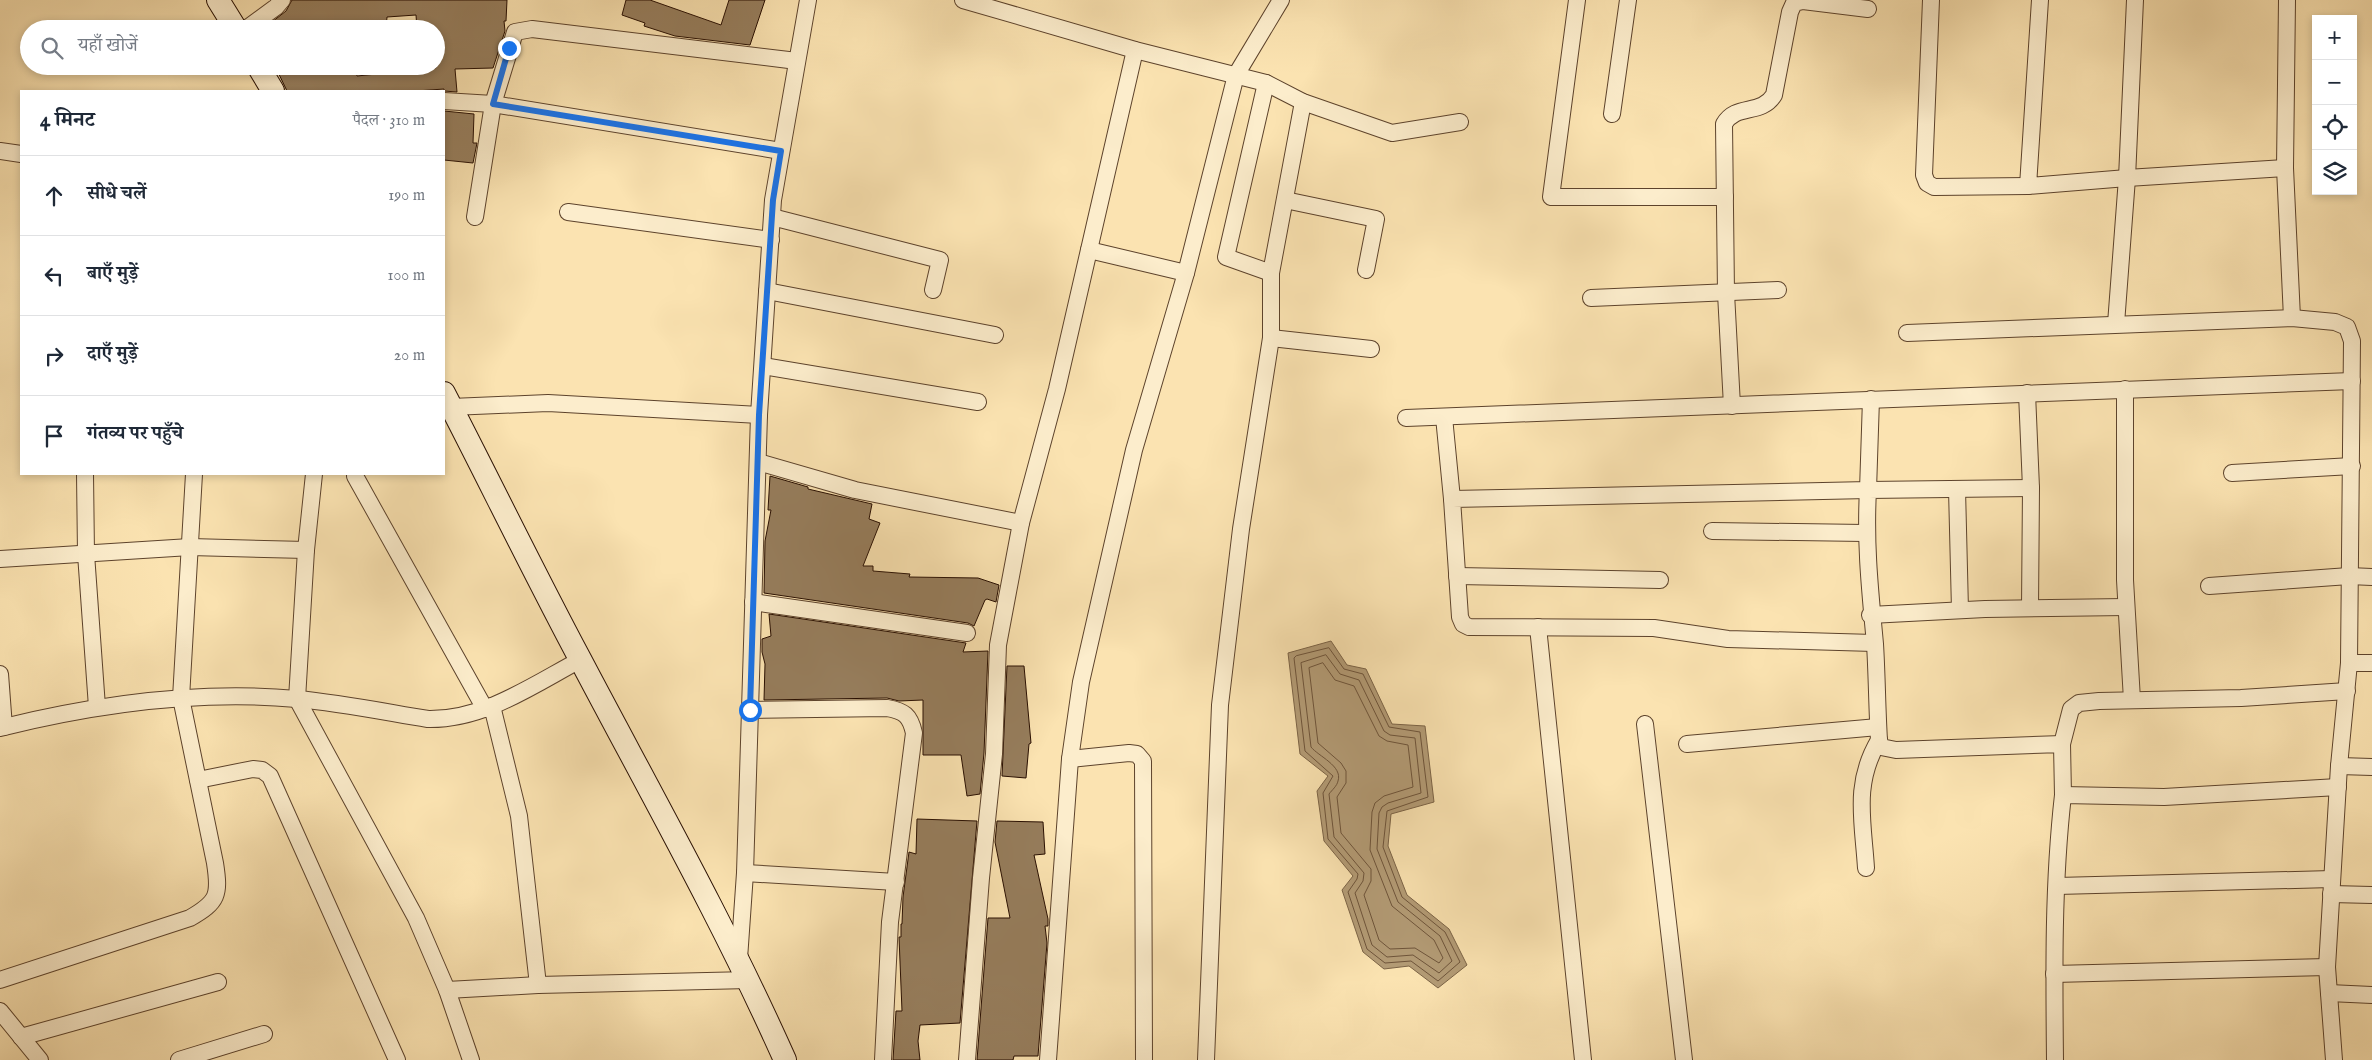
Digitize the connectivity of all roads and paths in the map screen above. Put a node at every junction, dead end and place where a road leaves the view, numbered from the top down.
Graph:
1 (218, 0) edge
2 (282, 0) edge
3 (808, 0) edge
4 (963, 0) edge
5 (1281, 0) edge
6 (1577, 0) edge
7 (1628, 0) edge
8 (1931, 0) edge
9 (2040, 0) edge
10 (2135, 0) edge
11 (2287, 0) edge
12 (1868, 9) dead end
13 (230, 20) edge
14 (258, 20) edge
15 (1135, 50) junction
16 (797, 61) junction
17 (263, 75) edge
18 (1236, 75) junction
19 (1266, 83) junction
20 (272, 90) edge
21 (445, 101) edge
22 (1303, 102) junction
23 (493, 104) junction
24 (1612, 114) dead end
25 (1460, 122) dead end
26 (0, 151) edge
27 (781, 151) junction
28 (20, 154) edge
29 (2285, 168) junction
30 (2127, 178) junction
31 (2028, 186) junction
32 (1725, 197) junction
33 (1285, 200) junction
34 (568, 212) dead end
35 (475, 217) dead end
36 (772, 217) junction
37 (771, 240) junction
38 (1089, 250) junction
39 (1366, 270) dead end
40 (1186, 273) junction
41 (1271, 273) junction
42 (933, 290) dead end
43 (1778, 290) dead end
44 (767, 291) junction
45 (1726, 293) junction
46 (1591, 298) dead end
47 (2292, 318) junction
48 (2116, 324) junction
49 (1907, 333) dead end
50 (995, 334) dead end
51 (1271, 338) junction
52 (1371, 349) dead end
53 (763, 366) junction
54 (2352, 380) junction
55 (2125, 389) junction
56 (2027, 393) junction
57 (1871, 399) junction
58 (447, 400) edge
59 (978, 402) dead end
60 (1732, 406) junction
61 (759, 415) junction
62 (1444, 417) junction
63 (1406, 418) dead end
64 (758, 462) junction
65 (2352, 466) junction
66 (2232, 472) dead end
67 (85, 475) edge
68 (194, 475) edge
69 (314, 475) edge
70 (355, 476) dead end
71 (2031, 488) junction
72 (1957, 489) junction
73 (1868, 490) junction
74 (1452, 499) junction
75 (1021, 523) junction
76 (1712, 531) dead end
77 (1865, 533) junction
78 (190, 547) junction
79 (306, 550) junction
80 (86, 554) junction
81 (0, 559) edge
82 (1457, 576) junction
83 (2350, 576) junction
84 (2372, 577) edge
85 (1660, 580) dead end
86 (2209, 586) dead end
87 (753, 602) junction
88 (2126, 607) junction
89 (2030, 608) junction
90 (1960, 610) junction
91 (1870, 616) junction
92 (1538, 627) junction
93 (967, 633) dead end
94 (1874, 643) junction
95 (580, 660) junction
96 (2349, 663) junction
97 (2372, 663) edge
98 (0, 674) edge
99 (2347, 691) junction
100 (181, 698) junction
101 (297, 699) junction
102 (2132, 700) junction
103 (97, 707) junction
104 (488, 707) junction
105 (750, 710) junction
106 (1645, 724) dead end
107 (2, 728) edge
108 (1878, 734) junction
109 (1687, 744) dead end
110 (2062, 744) junction
111 (1070, 759) junction
112 (2340, 766) junction
113 (2372, 766) edge
114 (198, 780) junction
115 (2338, 787) junction
116 (2063, 796) junction
117 (1866, 868) dead end
118 (745, 873) junction
119 (896, 882) junction
120 (2057, 886) junction
121 (2331, 886) junction
122 (2372, 894) edge
123 (739, 959) junction
124 (2327, 967) junction
125 (2054, 974) junction
126 (0, 980) edge
127 (750, 980) junction
128 (218, 982) dead end
129 (538, 985) junction
130 (447, 990) junction
131 (2328, 993) junction
132 (2372, 995) edge
133 (0, 1011) edge
134 (264, 1034) dead end
135 (21, 1037) junction
136 (40, 1060) edge
137 (179, 1060) edge
138 (397, 1060) edge
139 (471, 1060) edge
140 (785, 1060) edge
141 (883, 1060) edge
142 (967, 1060) edge
143 (1048, 1060) edge
144 (1144, 1060) edge
145 (1206, 1060) edge
146 (1584, 1060) edge
147 (1684, 1060) edge
148 (2055, 1060) edge
149 (2334, 1060) edge

1 - 13 street
2 - 14 street
3 - 16 street
4 - 15 street
5 - 18 street
6 - 32 street
7 - 24 street
8 - 31 street
9 - 31 street
10 - 30 street
11 - 29 street
12 - 32 street
15 - 18 street
15 - 38 street
16 - 23 street
16 - 27 street
17 - 20 street
18 - 19 street
18 - 40 street
19 - 22 street
19 - 41 street
21 - 23 street
22 - 25 street
22 - 33 street
23 - 27 street
23 - 35 street
26 - 28 street
27 - 36 street
29 - 30 street
29 - 47 street
30 - 31 street
30 - 48 street
32 - 45 street
33 - 39 street
33 - 41 street
34 - 37 street
36 - 37 street
36 - 42 street
37 - 44 street
38 - 40 street
38 - 75 street
40 - 111 street
41 - 51 street
43 - 45 street
44 - 50 street
44 - 53 street
45 - 46 street
45 - 60 street
47 - 48 street
47 - 54 street
48 - 49 street
51 - 52 street
51 - 145 street
53 - 59 street
53 - 61 street
54 - 55 street
54 - 65 street
55 - 56 street
55 - 88 street
56 - 57 street
56 - 71 street
57 - 60 street
57 - 73 street
58 - 61 street
58 - 95 street
60 - 62 street
61 - 64 street
62 - 63 street
62 - 74 street
64 - 75 street
64 - 87 street
65 - 66 street
65 - 83 street
67 - 80 street
68 - 78 street
69 - 79 street
70 - 104 street
71 - 72 street
71 - 89 street
72 - 73 street
72 - 90 street
73 - 74 street
73 - 77 street
74 - 82 street
75 - 142 street
76 - 77 street
77 - 91 street
78 - 79 street
78 - 80 street
78 - 100 street
79 - 101 street
80 - 81 street
80 - 103 street
82 - 85 street
82 - 92 street
83 - 84 street
83 - 86 street
83 - 96 street
87 - 93 street
87 - 105 street
88 - 89 street
88 - 102 street
89 - 90 street
90 - 91 street
91 - 94 street
92 - 94 street
92 - 146 street
94 - 108 street
95 - 104 street
95 - 123 street
96 - 97 street
96 - 99 street
98 - 107 street
99 - 102 street
99 - 112 street
100 - 101 street
100 - 103 street
100 - 114 street
101 - 104 street
101 - 130 street
102 - 110 street
103 - 107 street
104 - 129 street
105 - 118 street
105 - 119 street
106 - 147 street
108 - 109 street
108 - 110 street
108 - 117 street
110 - 116 street
111 - 143 street
111 - 144 street
112 - 113 street
112 - 115 street
114 - 126 street
114 - 138 street
115 - 116 street
115 - 121 street
116 - 120 street
118 - 119 street
118 - 123 street
119 - 141 street
120 - 121 street
120 - 125 street
121 - 122 street
121 - 124 street
123 - 127 street
124 - 125 street
124 - 131 street
125 - 148 street
127 - 129 street
127 - 140 street
128 - 135 street
129 - 130 street
130 - 139 street
131 - 132 street
131 - 149 street
133 - 135 street
134 - 137 street
135 - 136 street

